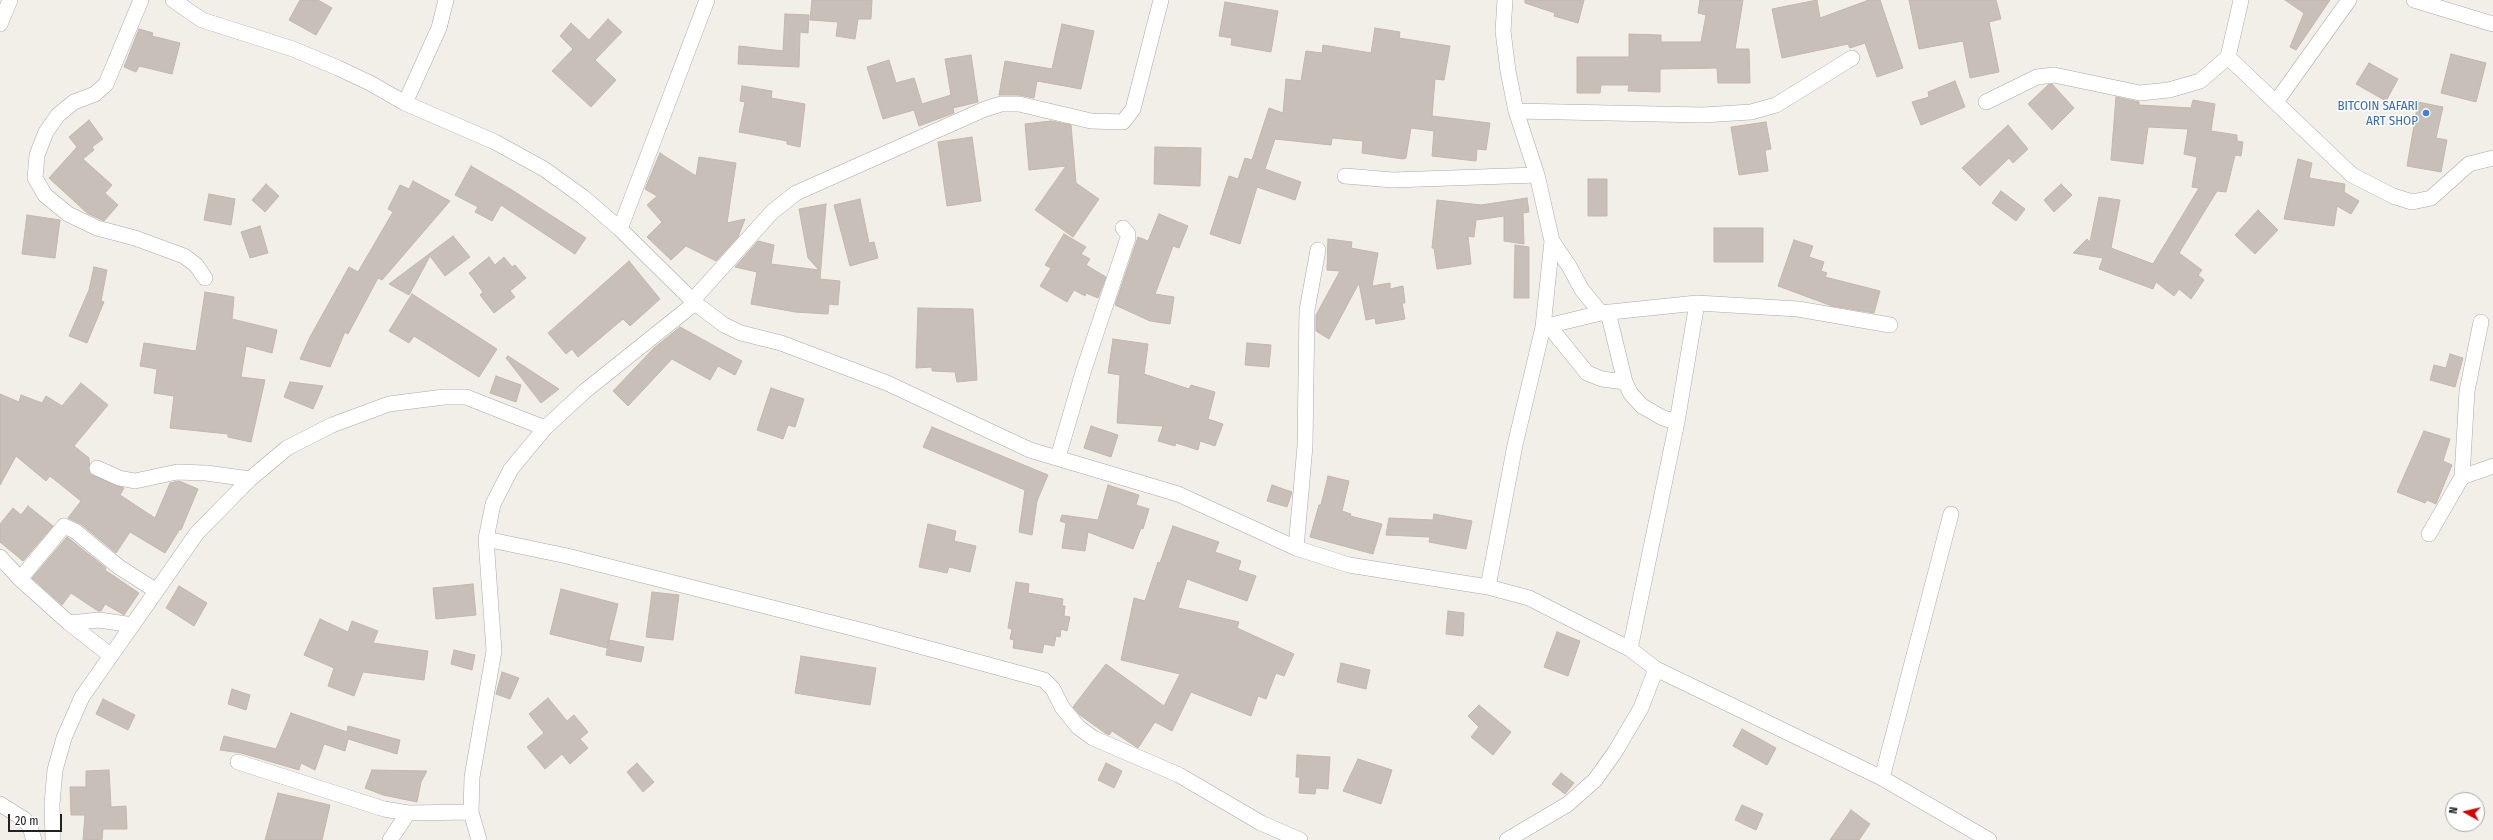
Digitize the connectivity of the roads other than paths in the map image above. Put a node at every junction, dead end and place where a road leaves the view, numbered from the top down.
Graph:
1 (10, 0) edge
2 (141, 0) edge
3 (173, 0) edge
4 (446, 0) edge
5 (708, 0) edge
6 (1161, 0) edge
7 (1506, 0) edge
8 (2242, 0) edge
9 (2349, 0) edge
10 (2414, 0) edge
11 (0, 24) edge
12 (2493, 24) edge
13 (2228, 57) junction
14 (1852, 58) dead end
15 (1986, 102) dead end
16 (2276, 102) junction
17 (405, 103) junction
18 (1516, 111) junction
19 (2493, 158) edge
20 (1537, 175) junction
21 (1345, 176) dead end
22 (1123, 228) dead end
23 (620, 229) junction
24 (1552, 241) junction
25 (1318, 250) dead end
26 (205, 278) dead end
27 (693, 302) junction
28 (1697, 303) junction
29 (1604, 313) junction
30 (2481, 322) dead end
31 (1890, 325) dead end
32 (1546, 327) junction
33 (1625, 382) junction
34 (1677, 422) junction
35 (545, 428) junction
36 (1058, 457) junction
37 (2493, 466) edge
38 (97, 468) dead end
39 (2462, 477) junction
40 (250, 479) junction
41 (1951, 514) dead end
42 (2429, 534) dead end
43 (486, 539) junction
44 (1296, 548) junction
45 (0, 557) edge
46 (20, 579) junction
47 (1488, 587) junction
48 (155, 590) junction
49 (69, 623) junction
50 (133, 625) junction
51 (1630, 649) junction
52 (110, 655) junction
53 (1656, 669) junction
54 (238, 762) dead end
55 (1882, 778) junction
56 (0, 804) edge
57 (471, 812) junction
58 (408, 813) junction
59 (34, 840) edge
60 (52, 840) edge
61 (390, 840) edge
62 (479, 840) edge
63 (1300, 840) edge
64 (1507, 840) edge
65 (1989, 840) edge

1 - 11 street
2 - 26 street
3 - 17 street
4 - 17 street
5 - 23 street
6 - 27 street
7 - 18 street
8 - 13 street
9 - 16 street
10 - 12 street
13 - 15 street
13 - 16 street
14 - 18 street
16 - 19 street
17 - 23 street
18 - 20 street
20 - 21 street
20 - 24 street
22 - 36 street
23 - 27 street
24 - 29 street
24 - 32 street
25 - 44 street
27 - 35 street
27 - 36 street
28 - 29 street
28 - 31 street
28 - 34 street
29 - 32 street
29 - 33 street
30 - 39 street
32 - 33 street
32 - 47 street
33 - 34 street
34 - 51 street
35 - 40 street
35 - 43 street
36 - 44 street
37 - 39 street
38 - 40 street
39 - 42 street
40 - 48 street
41 - 55 street
43 - 57 street
43 - 63 street
44 - 47 street
45 - 46 street
46 - 48 street
46 - 49 street
47 - 51 street
48 - 50 street
49 - 50 street
49 - 52 street
50 - 52 street
51 - 53 street
52 - 60 street
53 - 55 street
53 - 64 street
54 - 58 street
55 - 65 street
56 - 59 street
57 - 58 street
57 - 62 street
58 - 61 street

